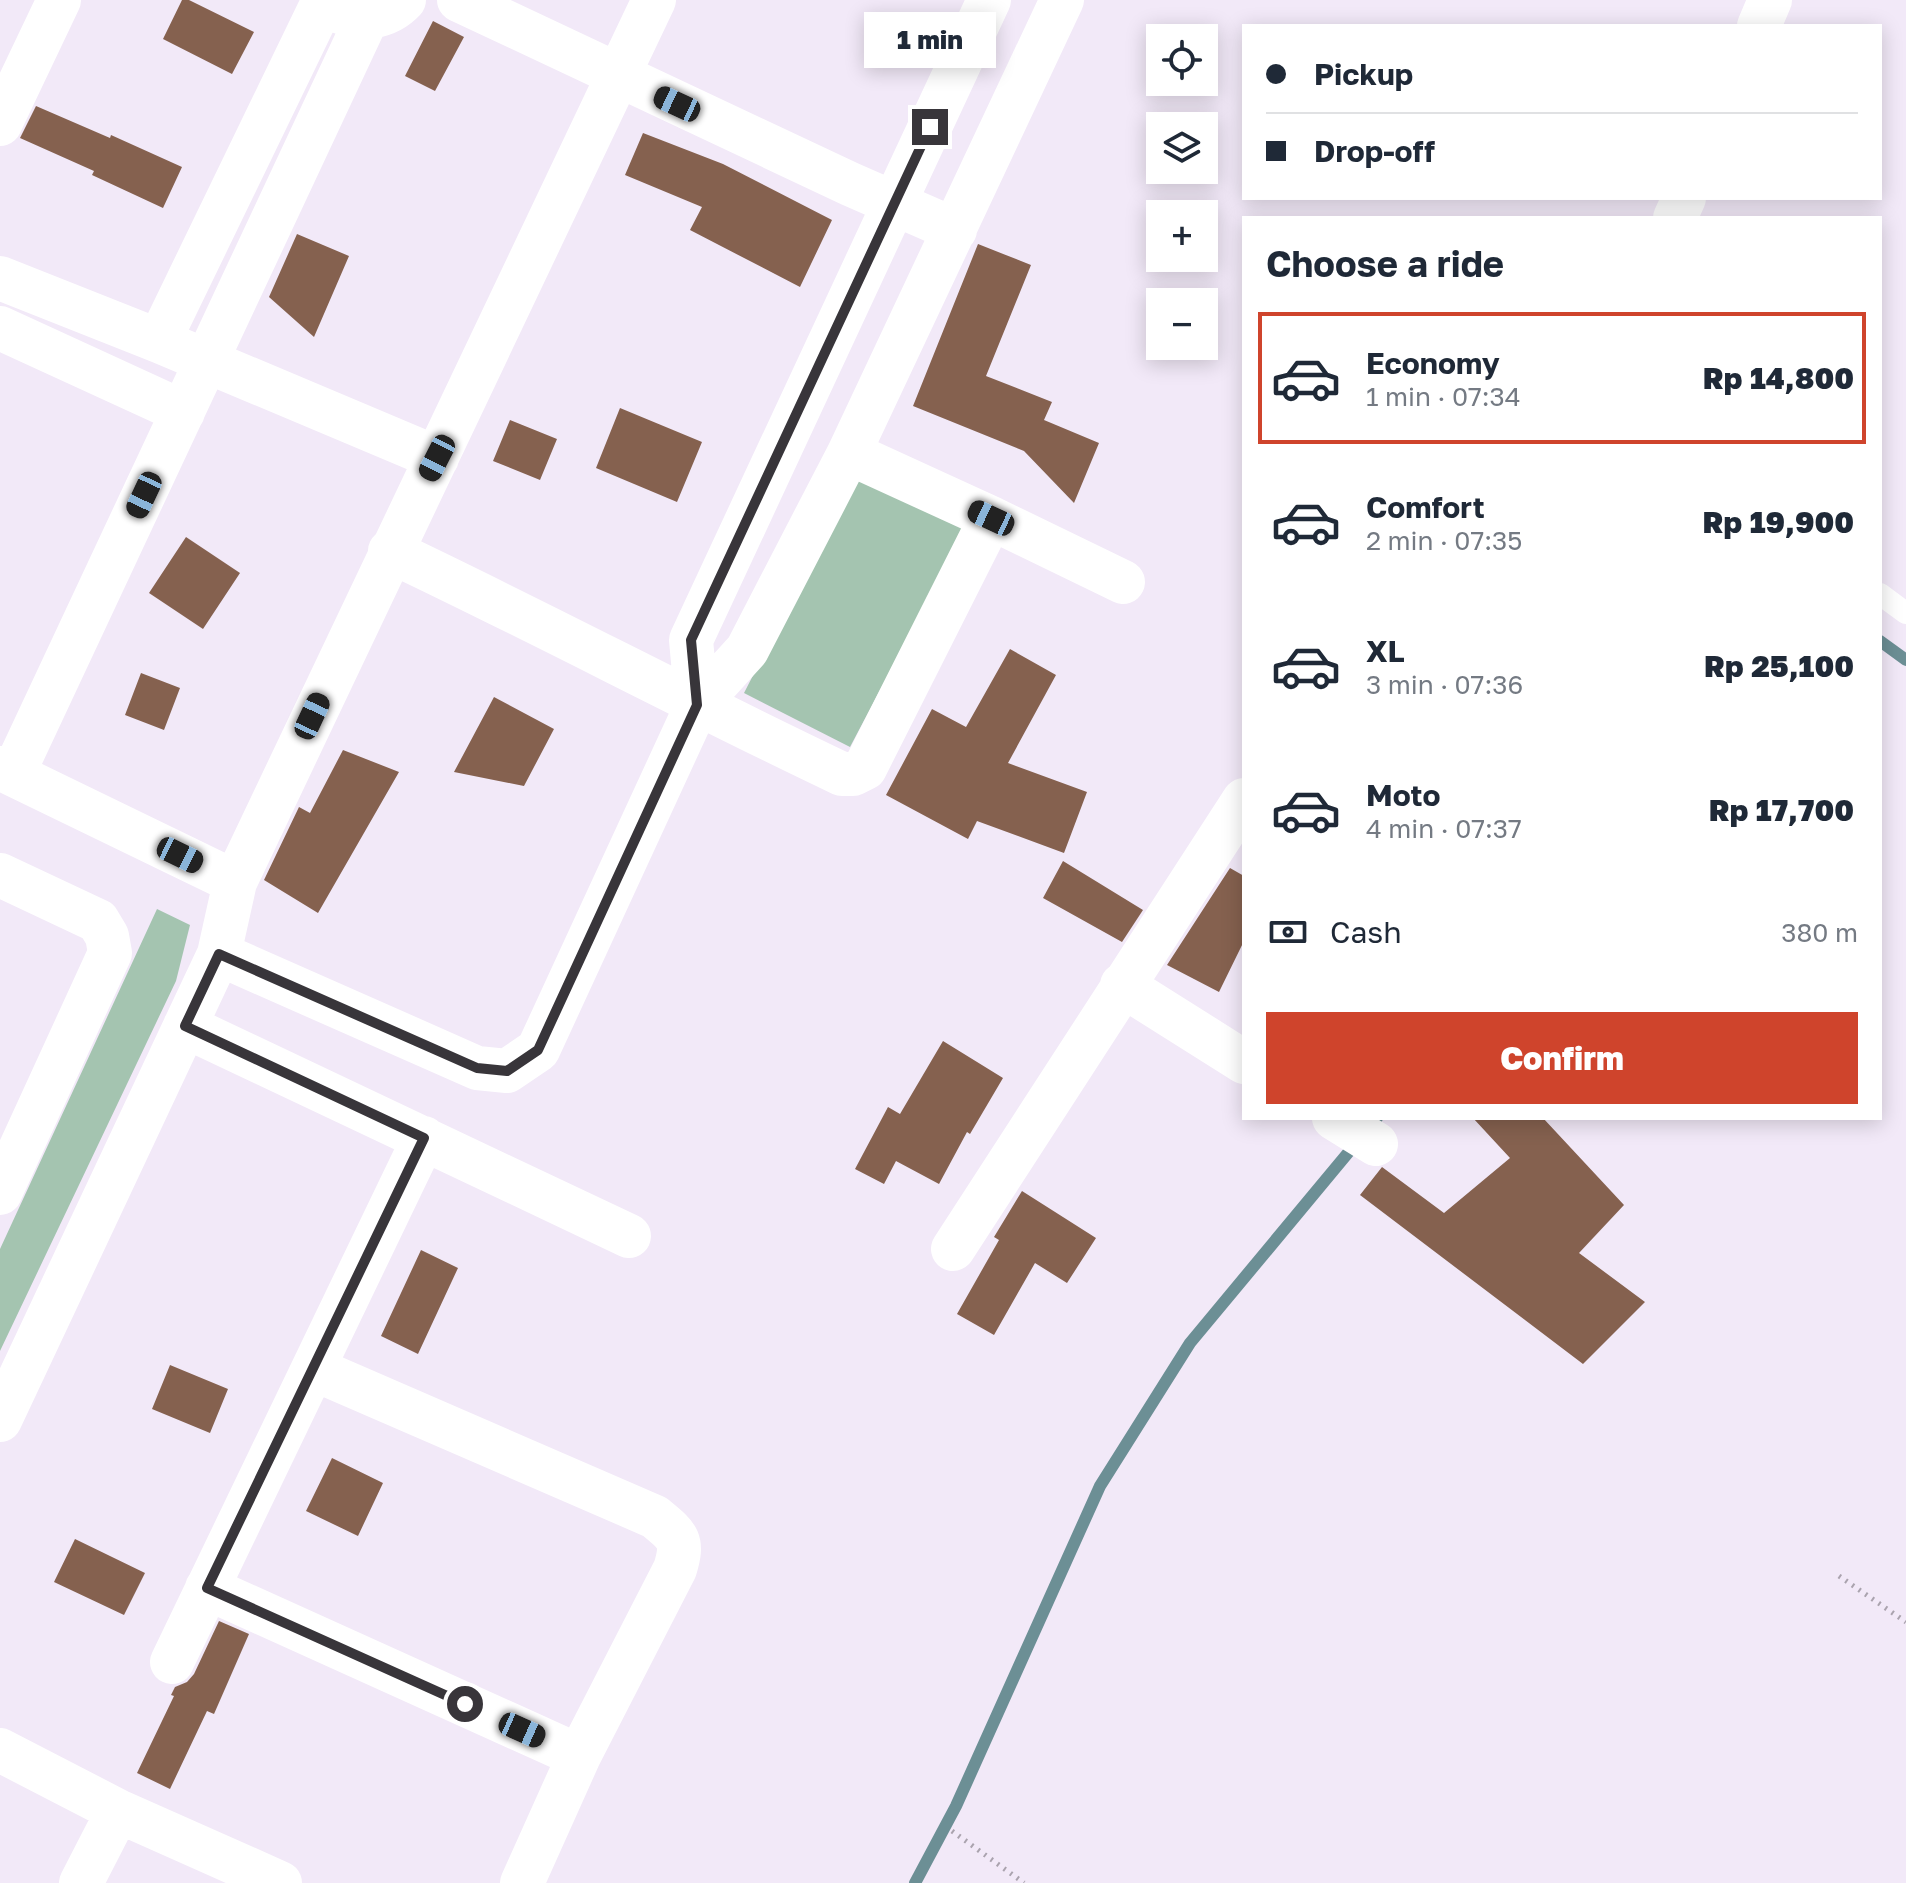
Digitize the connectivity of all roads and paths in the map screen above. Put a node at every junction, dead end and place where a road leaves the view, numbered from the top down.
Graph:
1 (59, 0) edge
2 (324, 0) edge
3 (459, 0) edge
4 (654, 0) edge
5 (989, 0) edge
6 (1062, 0) edge
7 (1770, 0) edge
8 (385, 9) edge
9 (1760, 24) edge
10 (619, 77) junction
11 (0, 124) edge
12 (895, 204) junction
13 (955, 230) junction
14 (10, 282) edge
15 (0, 327) edge
16 (159, 341) junction
17 (206, 360) junction
18 (183, 412) junction
19 (849, 453) junction
20 (437, 458) junction
21 (991, 518) junction
22 (390, 551) junction
23 (1123, 582) dead end
24 (1882, 595) edge
25 (1906, 613) edge
26 (697, 705) junction
27 (6, 771) edge
28 (1242, 803) edge
29 (0, 875) edge
30 (235, 882) junction
31 (219, 954) junction
32 (1122, 985) junction
33 (185, 1026) junction
34 (1242, 1061) edge
35 (424, 1138) junction
36 (0, 1193) edge
37 (629, 1236) dead end
38 (953, 1249) dead end
39 (314, 1369) junction
40 (0, 1420) edge
41 (1839, 1576) dead end
42 (207, 1588) junction
43 (1906, 1622) edge
44 (172, 1662) dead end
45 (0, 1750) edge
46 (579, 1756) junction
47 (118, 1811) junction
48 (952, 1831) dead end
49 (81, 1883) edge
50 (280, 1883) edge
51 (522, 1883) edge
52 (1024, 1883) edge

1 - 11 street
2 - 8 street
2 - 16 street
3 - 10 street
4 - 10 street
5 - 12 street
6 - 13 street
7 - 9 street
8 - 17 street
10 - 12 street
10 - 20 street
12 - 13 street
12 - 26 street
13 - 19 street
14 - 15 street
14 - 16 street
15 - 18 street
16 - 17 street
17 - 18 street
17 - 20 street
18 - 27 street
19 - 21 street
19 - 26 street
20 - 22 street
21 - 23 street
21 - 26 street
22 - 26 street
22 - 30 street
24 - 25 lane
26 - 31 street
27 - 30 street
28 - 32 street
29 - 36 street
30 - 31 street
31 - 33 street
32 - 34 street
32 - 38 street
33 - 35 street
33 - 40 street
35 - 37 street
35 - 39 street
39 - 42 street
39 - 46 street
41 - 43 path
42 - 44 street
42 - 46 street
45 - 47 street
46 - 51 street
47 - 49 street
47 - 50 street
48 - 52 path

